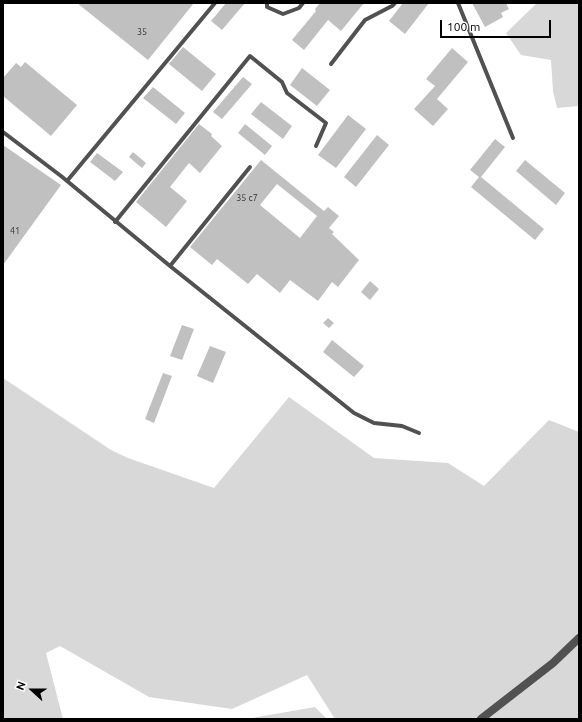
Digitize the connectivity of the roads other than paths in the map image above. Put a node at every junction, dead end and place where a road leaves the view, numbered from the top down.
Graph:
1 (215, 3) edge
2 (266, 3) edge
3 (303, 3) edge
4 (395, 3) edge
5 (458, 3) edge
6 (331, 64) dead end
7 (3, 132) edge
8 (513, 138) dead end
9 (316, 146) dead end
10 (250, 167) dead end
11 (66, 181) junction
12 (115, 222) junction
13 (170, 266) junction
14 (419, 433) dead end
15 (579, 638) edge
16 (481, 719) edge

1 - 11 lane
2 - 3 lane
4 - 6 lane
5 - 8 lane
7 - 11 lane
9 - 12 lane
10 - 13 lane
11 - 12 lane
12 - 13 lane
13 - 14 lane
15 - 16 street

